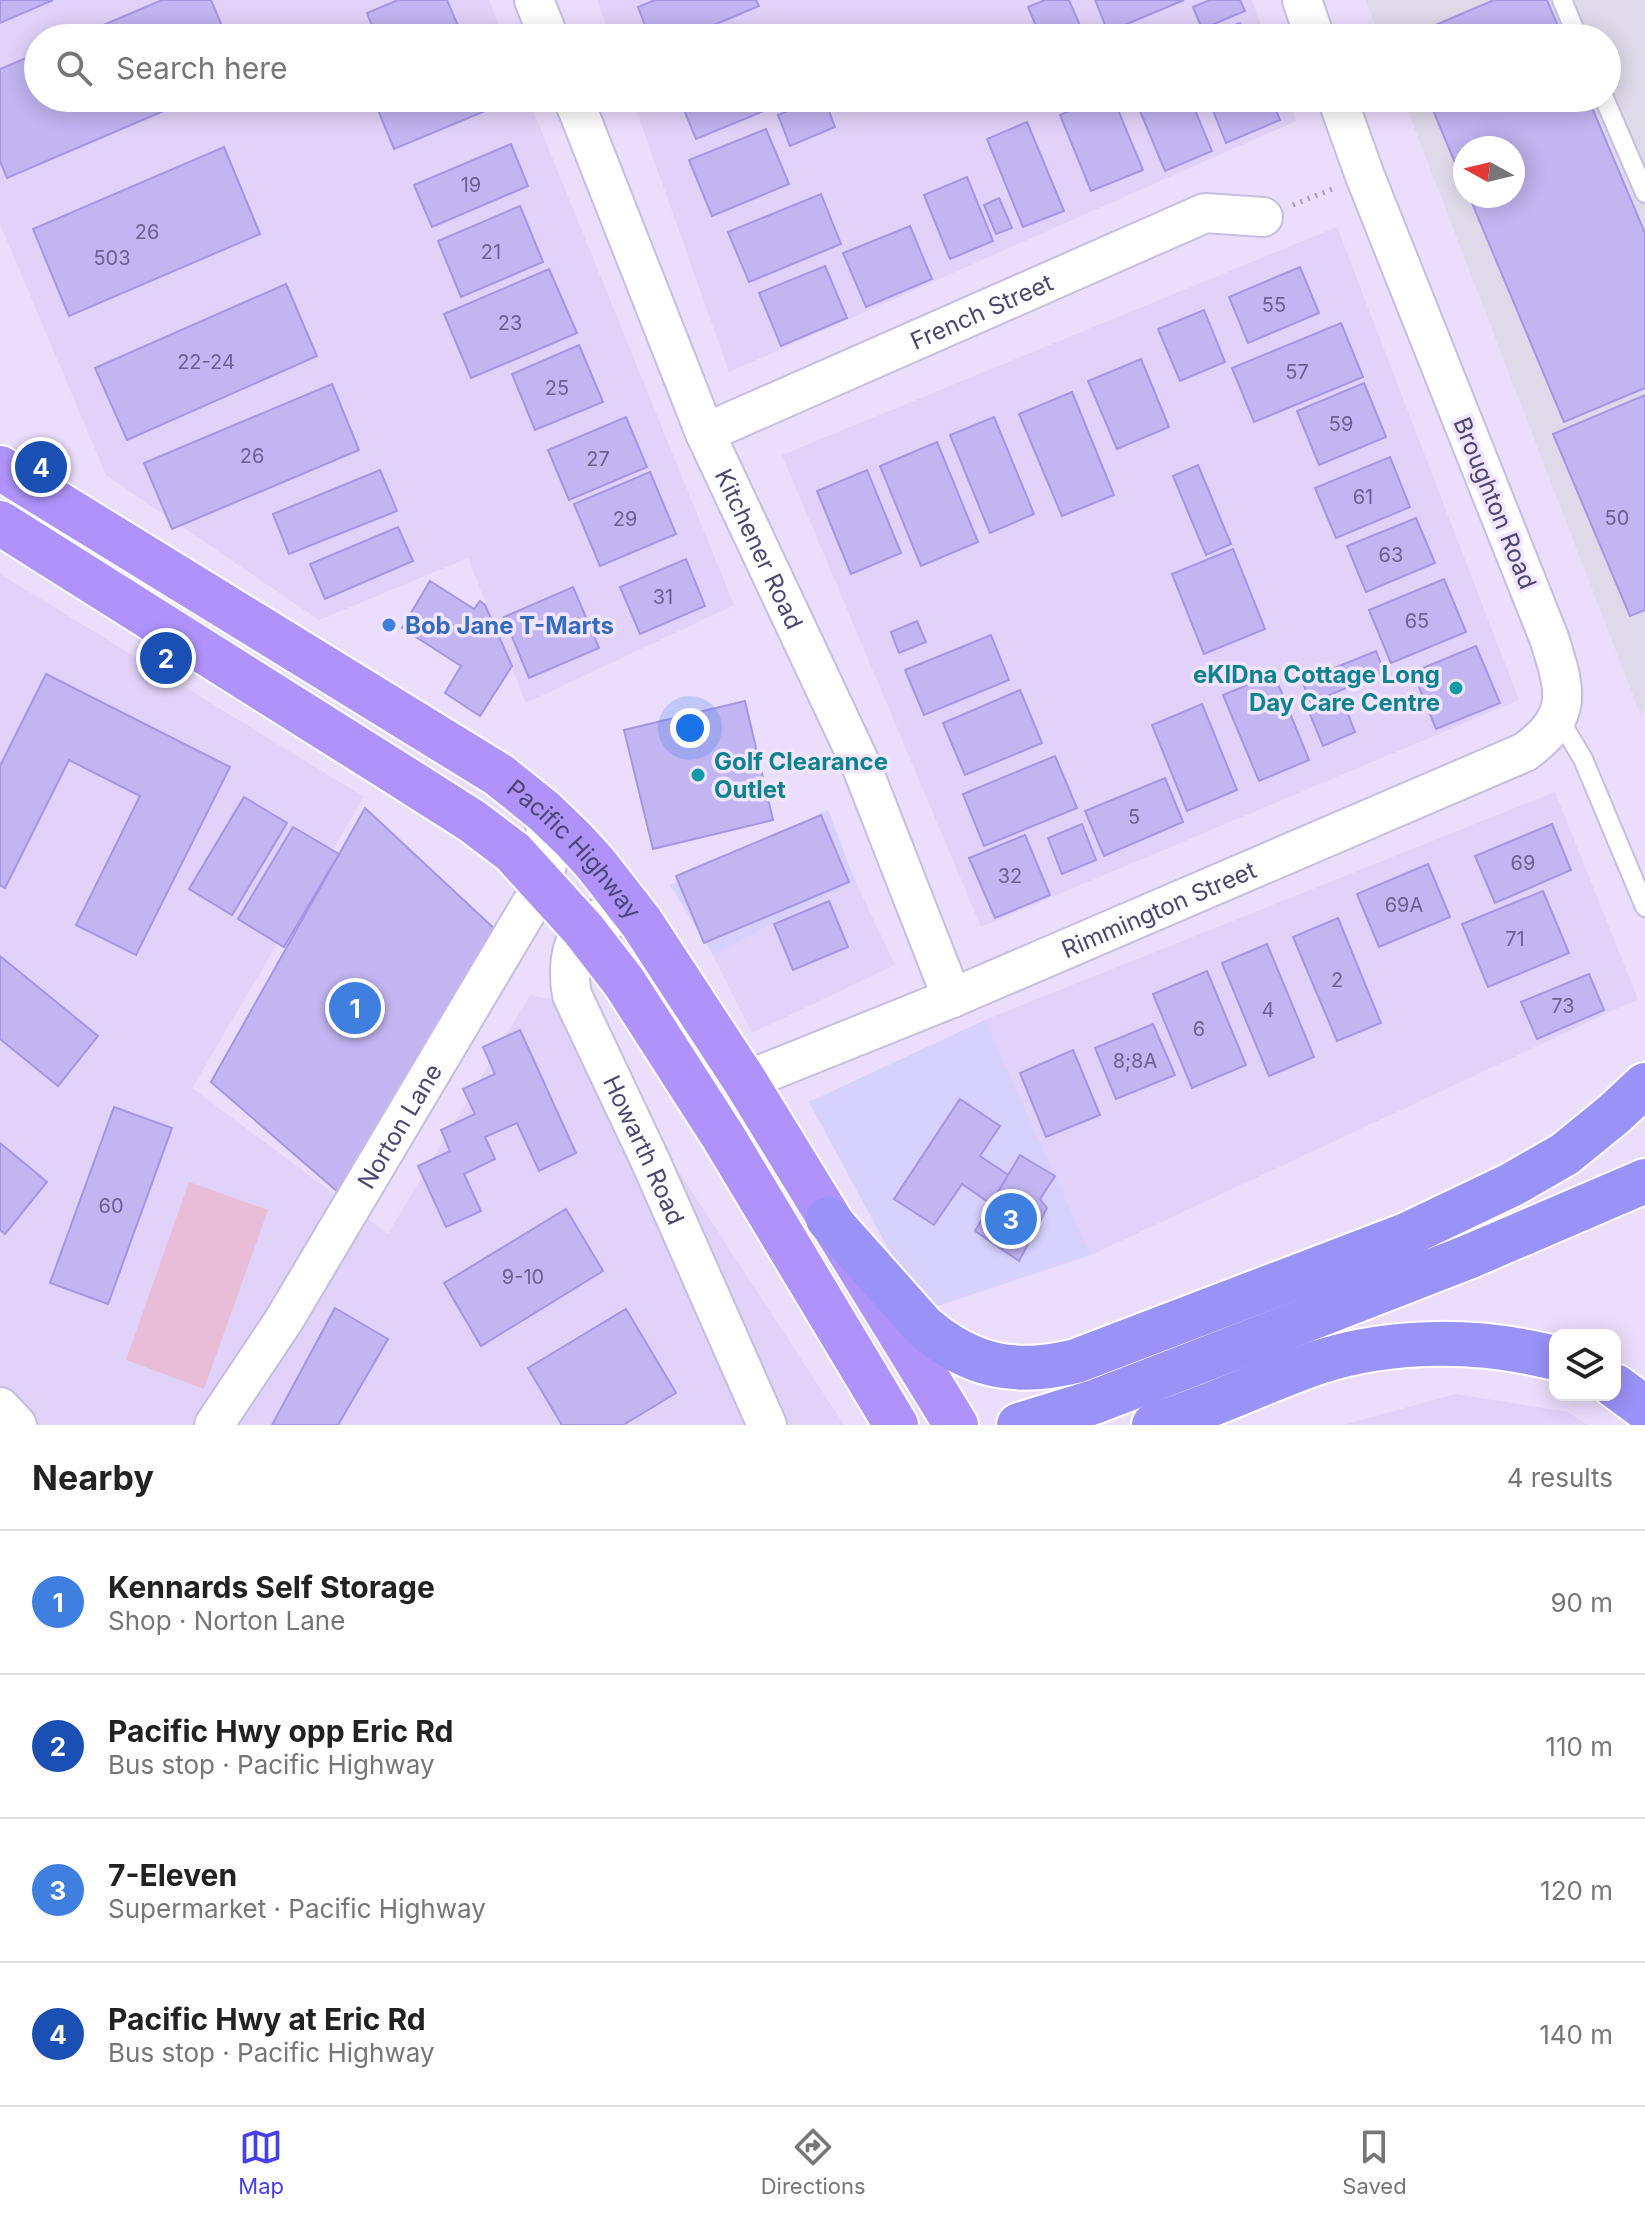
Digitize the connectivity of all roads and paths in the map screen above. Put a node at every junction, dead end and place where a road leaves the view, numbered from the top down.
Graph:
1 (534, 0) edge
2 (1562, 0) edge
3 (543, 24) edge
4 (1572, 24) edge
5 (579, 112) edge
6 (1342, 112) edge
7 (1610, 112) edge
8 (1365, 176) junction
9 (1645, 193) edge
10 (1263, 217) joint
11 (705, 433) junction
12 (0, 468) edge
13 (0, 523) edge
14 (1559, 719) junction
15 (545, 812) junction
16 (543, 884) junction
17 (1645, 907) edge
18 (641, 922) junction
19 (583, 929) junction
20 (952, 998) junction
21 (745, 1081) junction
22 (1645, 1085) edge
23 (1645, 1181) edge
24 (828, 1219) junction
25 (1491, 1347) junction
26 (1549, 1357) edge
27 (868, 1378) junction
28 (1621, 1390) edge
29 (0, 1407) edge
30 (1645, 1408) edge
31 (17, 1425) edge
32 (214, 1425) edge
33 (767, 1425) edge
34 (896, 1425) edge
35 (941, 1425) edge
36 (956, 1425) edge
37 (1019, 1425) edge
38 (1154, 1425) edge
39 (1228, 1425) edge

1 - 3 street
2 - 4 lane
5 - 11 street, Kitchener Road
6 - 8 street, Broughton Road
7 - 9 lane
8 - 10 path
8 - 14 street, Broughton Road
10 - 11 street, French Street
11 - 20 street, Kitchener Road
12 - 15 highway, Pacific Highway
13 - 16 highway, Pacific Highway
14 - 17 lane
14 - 20 street, Rimmington Street
15 - 16 street, Norton Lane
15 - 18 highway, Pacific Highway
16 - 19 highway, Pacific Highway
16 - 32 street, Norton Lane
18 - 19 street
18 - 21 highway, Pacific Highway
19 - 27 highway, Pacific Highway
19 - 33 street, Howarth Road
20 - 21 street, Rimmington Street
21 - 24 highway, Pacific Highway
22 - 24 highway
23 - 37 highway
24 - 36 highway, Pacific Highway
25 - 26 highway
25 - 38 highway
25 - 39 highway
27 - 34 highway, Pacific Highway
27 - 35 highway
28 - 30 highway
29 - 31 street

